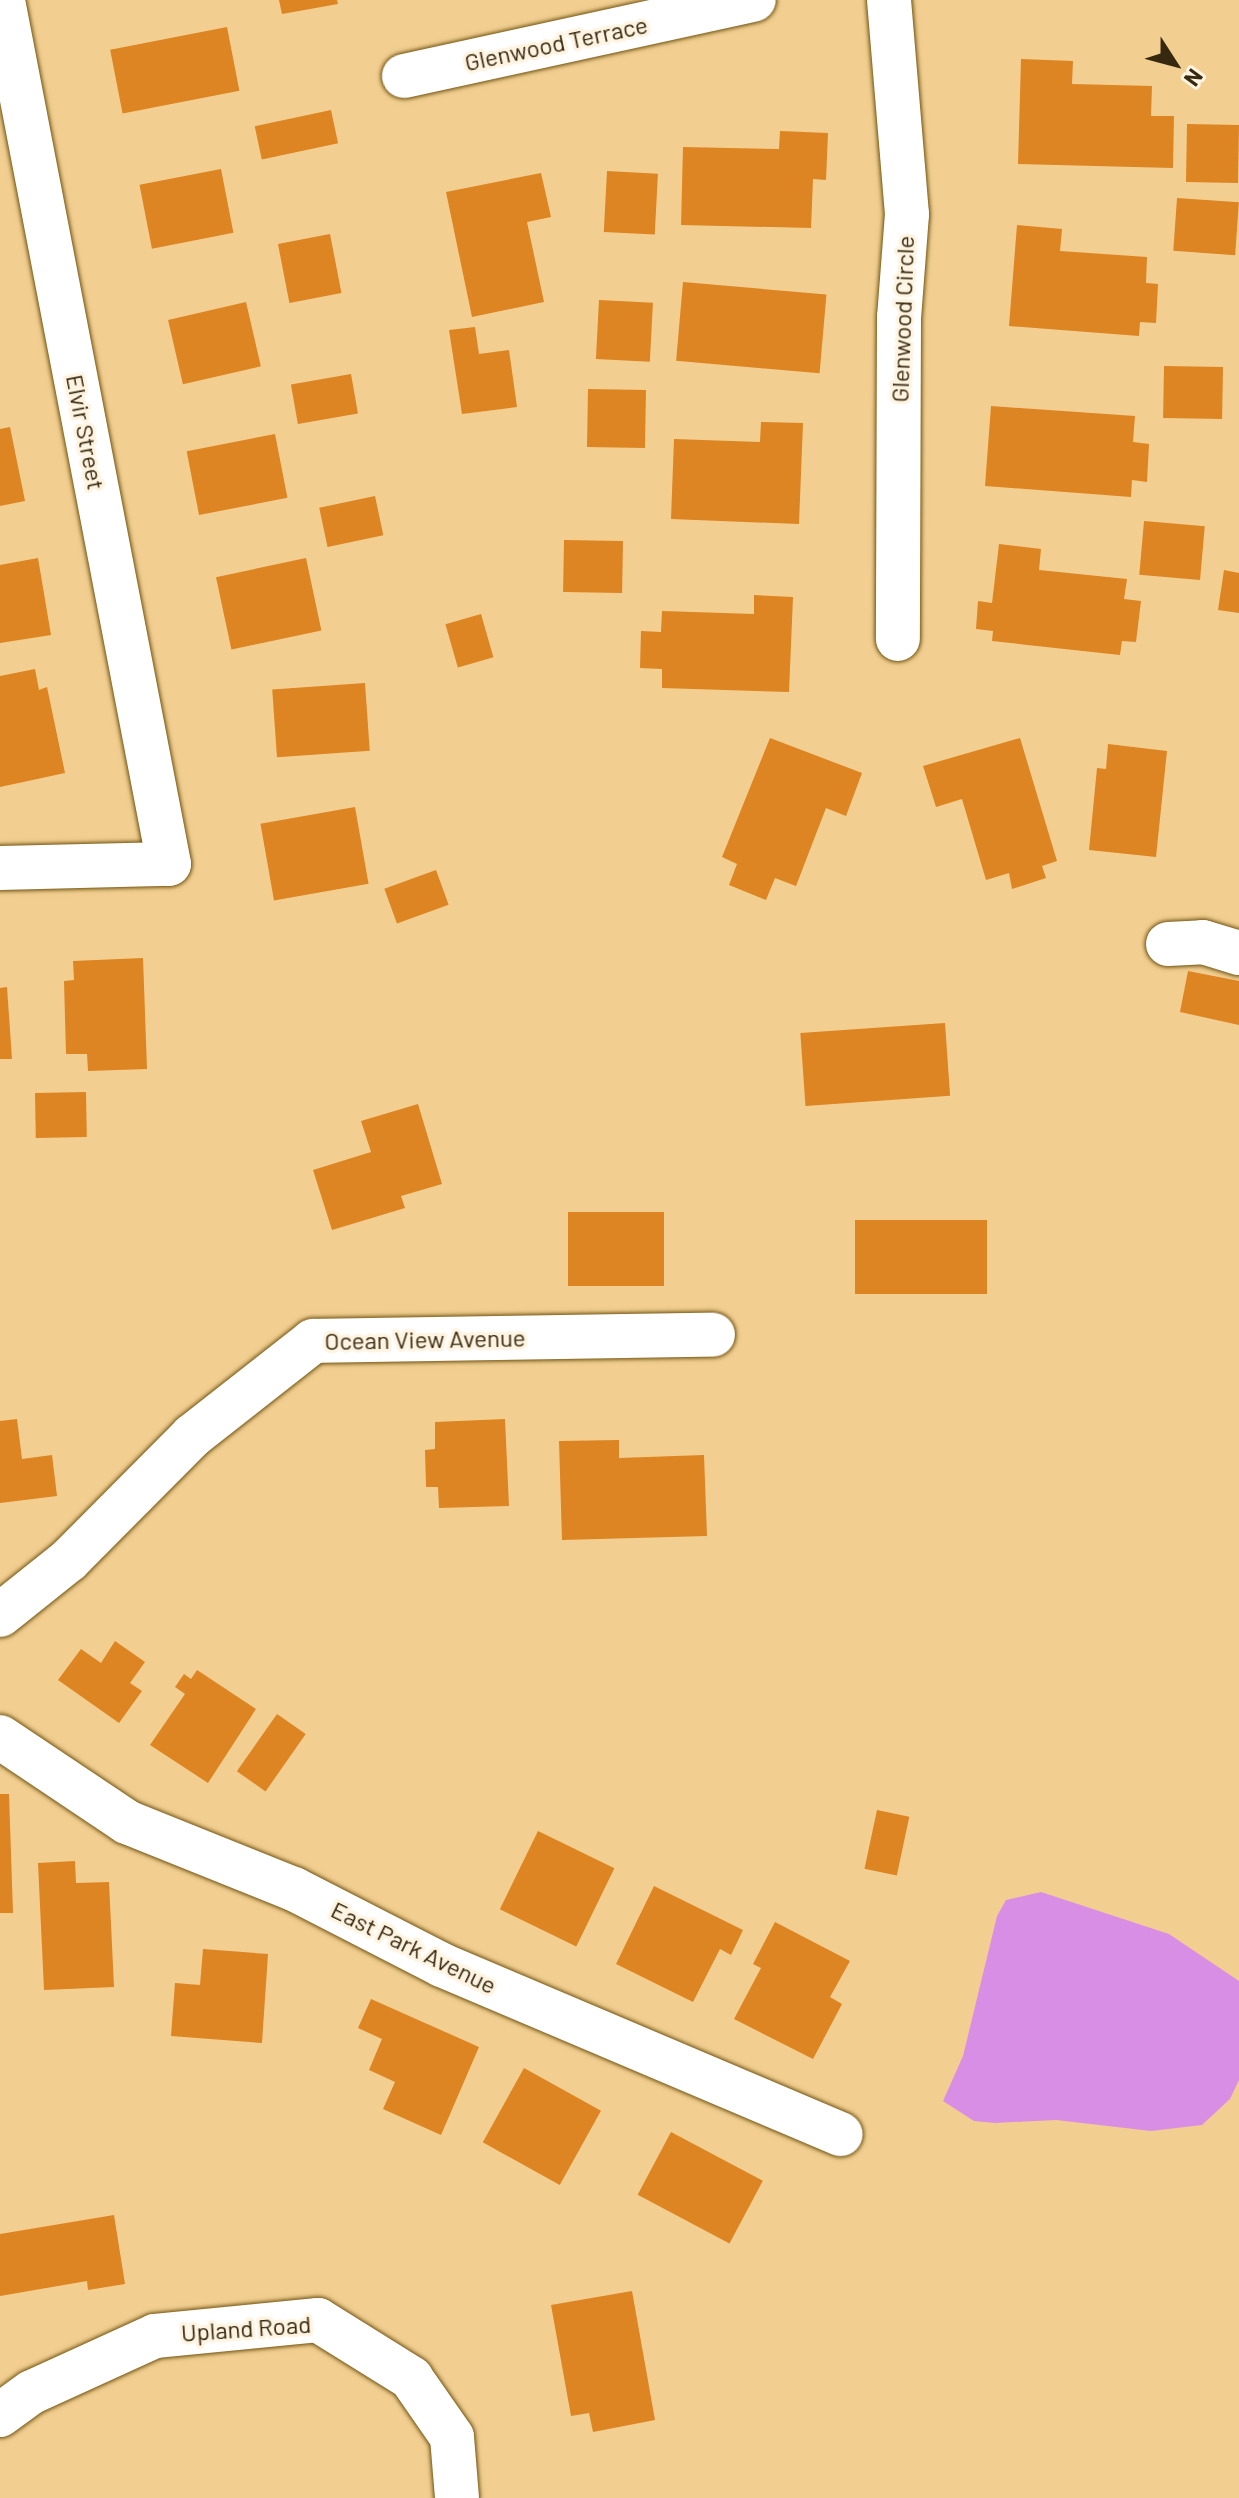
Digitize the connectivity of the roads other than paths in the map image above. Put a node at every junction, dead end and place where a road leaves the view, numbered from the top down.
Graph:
1 (3, 0) edge
2 (754, 0) edge
3 (889, 0) edge
4 (404, 76) dead end
5 (898, 639) dead end
6 (0, 868) edge
7 (1168, 944) dead end
8 (1239, 953) edge
9 (713, 1335) dead end
10 (0, 1615) edge
11 (0, 1737) edge
12 (841, 2134) dead end
13 (0, 2415) edge
14 (457, 2498) edge

1 - 6 street, Elvir Street
2 - 4 street, Glenwood Terrace
3 - 5 street, Glenwood Circle
7 - 8 street
9 - 10 street, Ocean View Avenue
11 - 12 street, East Park Avenue
13 - 14 street, Upland Road

